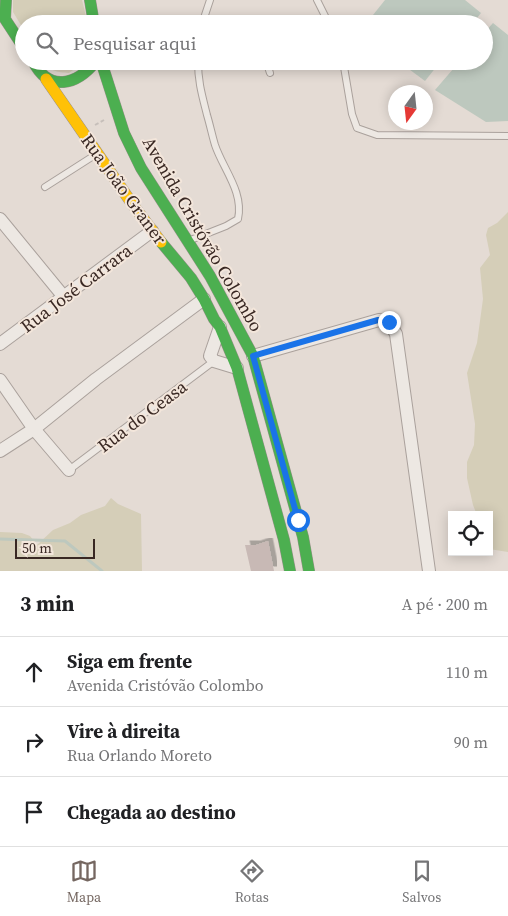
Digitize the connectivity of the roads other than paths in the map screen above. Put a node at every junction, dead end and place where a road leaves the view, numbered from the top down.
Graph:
1 (6, 0) edge
2 (90, 0) edge
3 (210, 0) edge
4 (317, 0) edge
5 (92, 15) edge
6 (205, 15) edge
7 (324, 15) edge
8 (3, 20) edge
9 (15, 36) edge
10 (38, 70) edge
11 (88, 70) edge
12 (104, 70) edge
13 (198, 70) edge
14 (269, 70) edge
15 (345, 70) edge
16 (270, 73) dead end
17 (46, 78) junction
18 (508, 136) edge
19 (98, 153) junction
20 (44, 187) dead end
21 (0, 219) edge
22 (152, 231) junction
23 (187, 241) junction
24 (64, 297) junction
25 (204, 299) junction
26 (220, 327) junction
27 (0, 344) edge
28 (253, 356) junction
29 (214, 361) junction
30 (238, 368) junction
31 (0, 380) edge
32 (34, 428) junction
33 (0, 451) edge
34 (69, 470) joint
35 (290, 571) edge
36 (309, 571) edge
37 (429, 571) edge

1 - 8 main road
2 - 5 main road
3 - 6 lane
4 - 7 lane
8 - 9 main road
10 - 17 main road, Rua João Graner
11 - 17 main road
12 - 23 main road, Avenida Cristóvão Colombo
13 - 23 lane
14 - 16 lane
15 - 18 lane
17 - 19 main road, Rua João Graner
19 - 20 lane
19 - 22 main road, Rua João Graner
21 - 24 street
22 - 24 street, Rua José Carrara
22 - 25 main road, Rua João Graner
23 - 28 main road, Avenida Cristóvão Colombo
24 - 27 street, Rua José Carrara
25 - 26 main road, Avenida Cristóvão Colombo
25 - 32 street
26 - 29 street
26 - 30 main road, Avenida Cristóvão Colombo
28 - 36 main road, Avenida Cristóvão Colombo
28 - 37 street
29 - 30 street
29 - 34 lane, Rua do Ceasa
30 - 35 main road, Avenida Cristóvão Colombo
31 - 32 street
32 - 33 street
32 - 34 street

